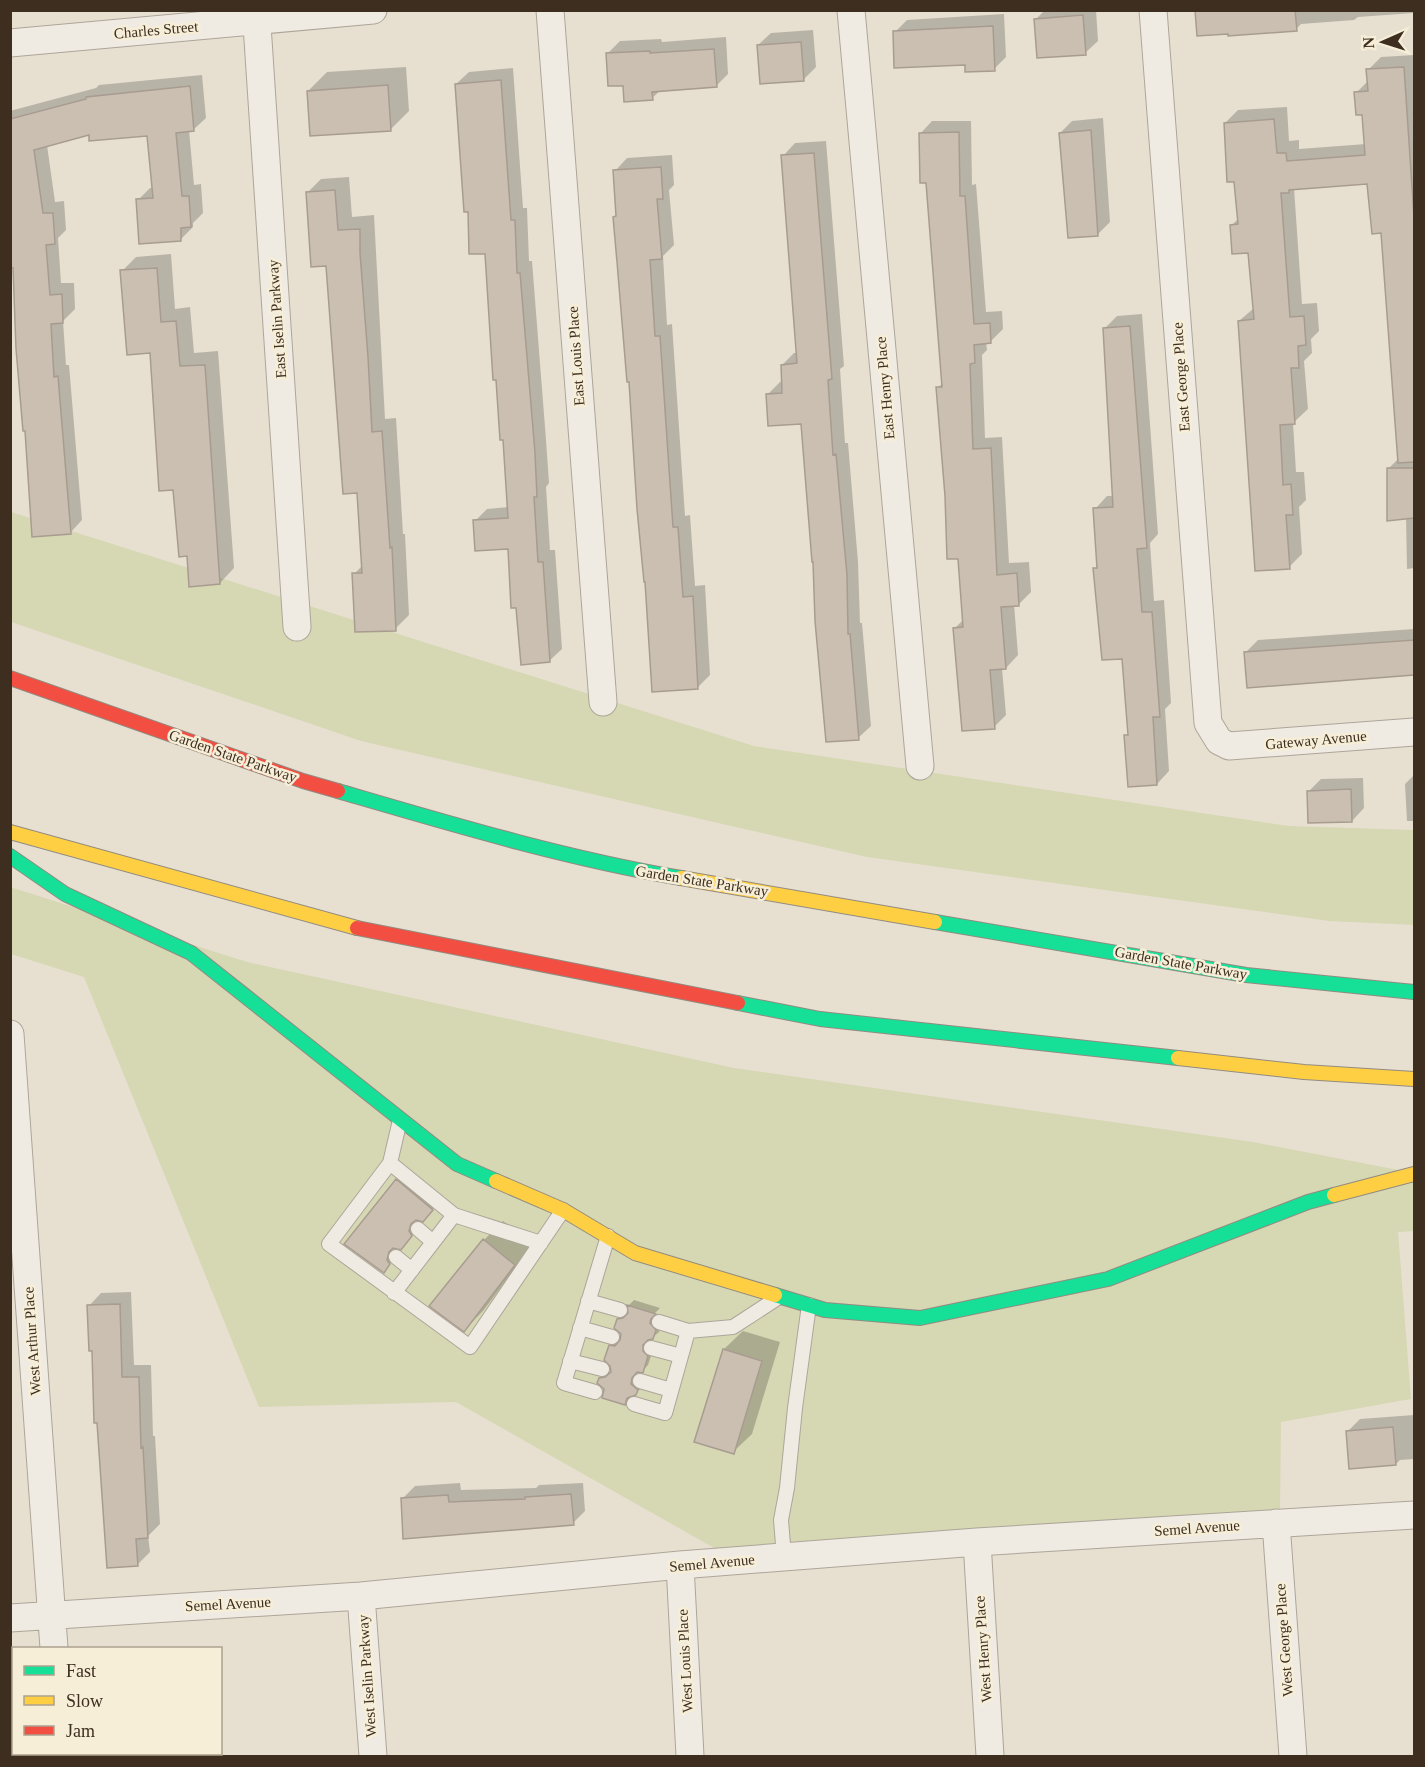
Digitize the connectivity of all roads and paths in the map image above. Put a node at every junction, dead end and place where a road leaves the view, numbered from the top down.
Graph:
1 (373, 10) edge
2 (550, 10) edge
3 (850, 10) edge
4 (1153, 10) edge
5 (256, 16) edge
6 (10, 43) edge
7 (297, 627) dead end
8 (10, 678) edge
9 (603, 702) dead end
10 (1414, 732) edge
11 (1219, 741) joint
12 (920, 766) dead end
13 (10, 832) edge
14 (10, 856) edge
15 (1414, 992) edge
16 (10, 1034) edge
17 (1414, 1079) edge
18 (400, 1120) junction
19 (390, 1163) junction
20 (1414, 1174) edge
21 (563, 1210) junction
22 (454, 1215) junction
23 (418, 1229) dead end
24 (608, 1236) junction
25 (433, 1242) junction
26 (541, 1243) junction
27 (396, 1257) dead end
28 (412, 1269) junction
29 (394, 1293) junction
30 (780, 1297) junction
31 (588, 1301) junction
32 (809, 1305) junction
33 (620, 1310) dead end
34 (658, 1322) dead end
35 (580, 1328) junction
36 (688, 1331) junction
37 (612, 1337) dead end
38 (651, 1348) dead end
39 (681, 1356) junction
40 (570, 1361) junction
41 (602, 1369) dead end
42 (640, 1381) dead end
43 (671, 1390) junction
44 (595, 1392) dead end
45 (634, 1404) dead end
46 (1414, 1515) edge
47 (1276, 1523) junction
48 (976, 1542) junction
49 (784, 1557) junction
50 (680, 1565) junction
51 (361, 1596) junction
52 (52, 1614) junction
53 (10, 1618) edge
54 (54, 1647) edge
55 (373, 1756) edge
56 (690, 1756) edge
57 (990, 1756) edge
58 (1293, 1756) edge

1 - 5 street, Charles Street
2 - 9 street, East Louis Place
3 - 12 street, East Henry Place
4 - 11 street, East George Place
5 - 6 street, Charles Street
5 - 7 street, East Iselin Parkway
8 - 15 highway, Garden State Parkway
10 - 11 street, Gateway Avenue
13 - 17 highway
14 - 18 highway
16 - 52 street, West Arthur Place
18 - 19 lane
18 - 21 highway
19 - 22 lane
19 - 29 lane
20 - 32 highway
21 - 24 highway
21 - 26 lane
22 - 25 lane
22 - 26 lane
23 - 25 lane
24 - 30 highway
24 - 31 lane
25 - 28 lane
26 - 29 lane
27 - 28 lane
28 - 29 lane
30 - 32 highway
30 - 36 lane
31 - 33 lane
31 - 35 lane
32 - 49 lane
34 - 36 lane
35 - 37 lane
35 - 40 lane
36 - 39 lane
38 - 39 lane
39 - 43 lane
40 - 41 lane
40 - 44 lane
42 - 43 lane
43 - 45 lane
46 - 47 street, Semel Avenue
47 - 48 street, Semel Avenue
47 - 58 street, West George Place
48 - 49 street, Semel Avenue
48 - 57 street, West Henry Place
49 - 50 street, Semel Avenue
50 - 51 street, Semel Avenue
50 - 56 street, West Louis Place
51 - 52 street, Semel Avenue
51 - 55 street, West Iselin Parkway
52 - 53 street, Semel Avenue
52 - 54 street, West Arthur Place

